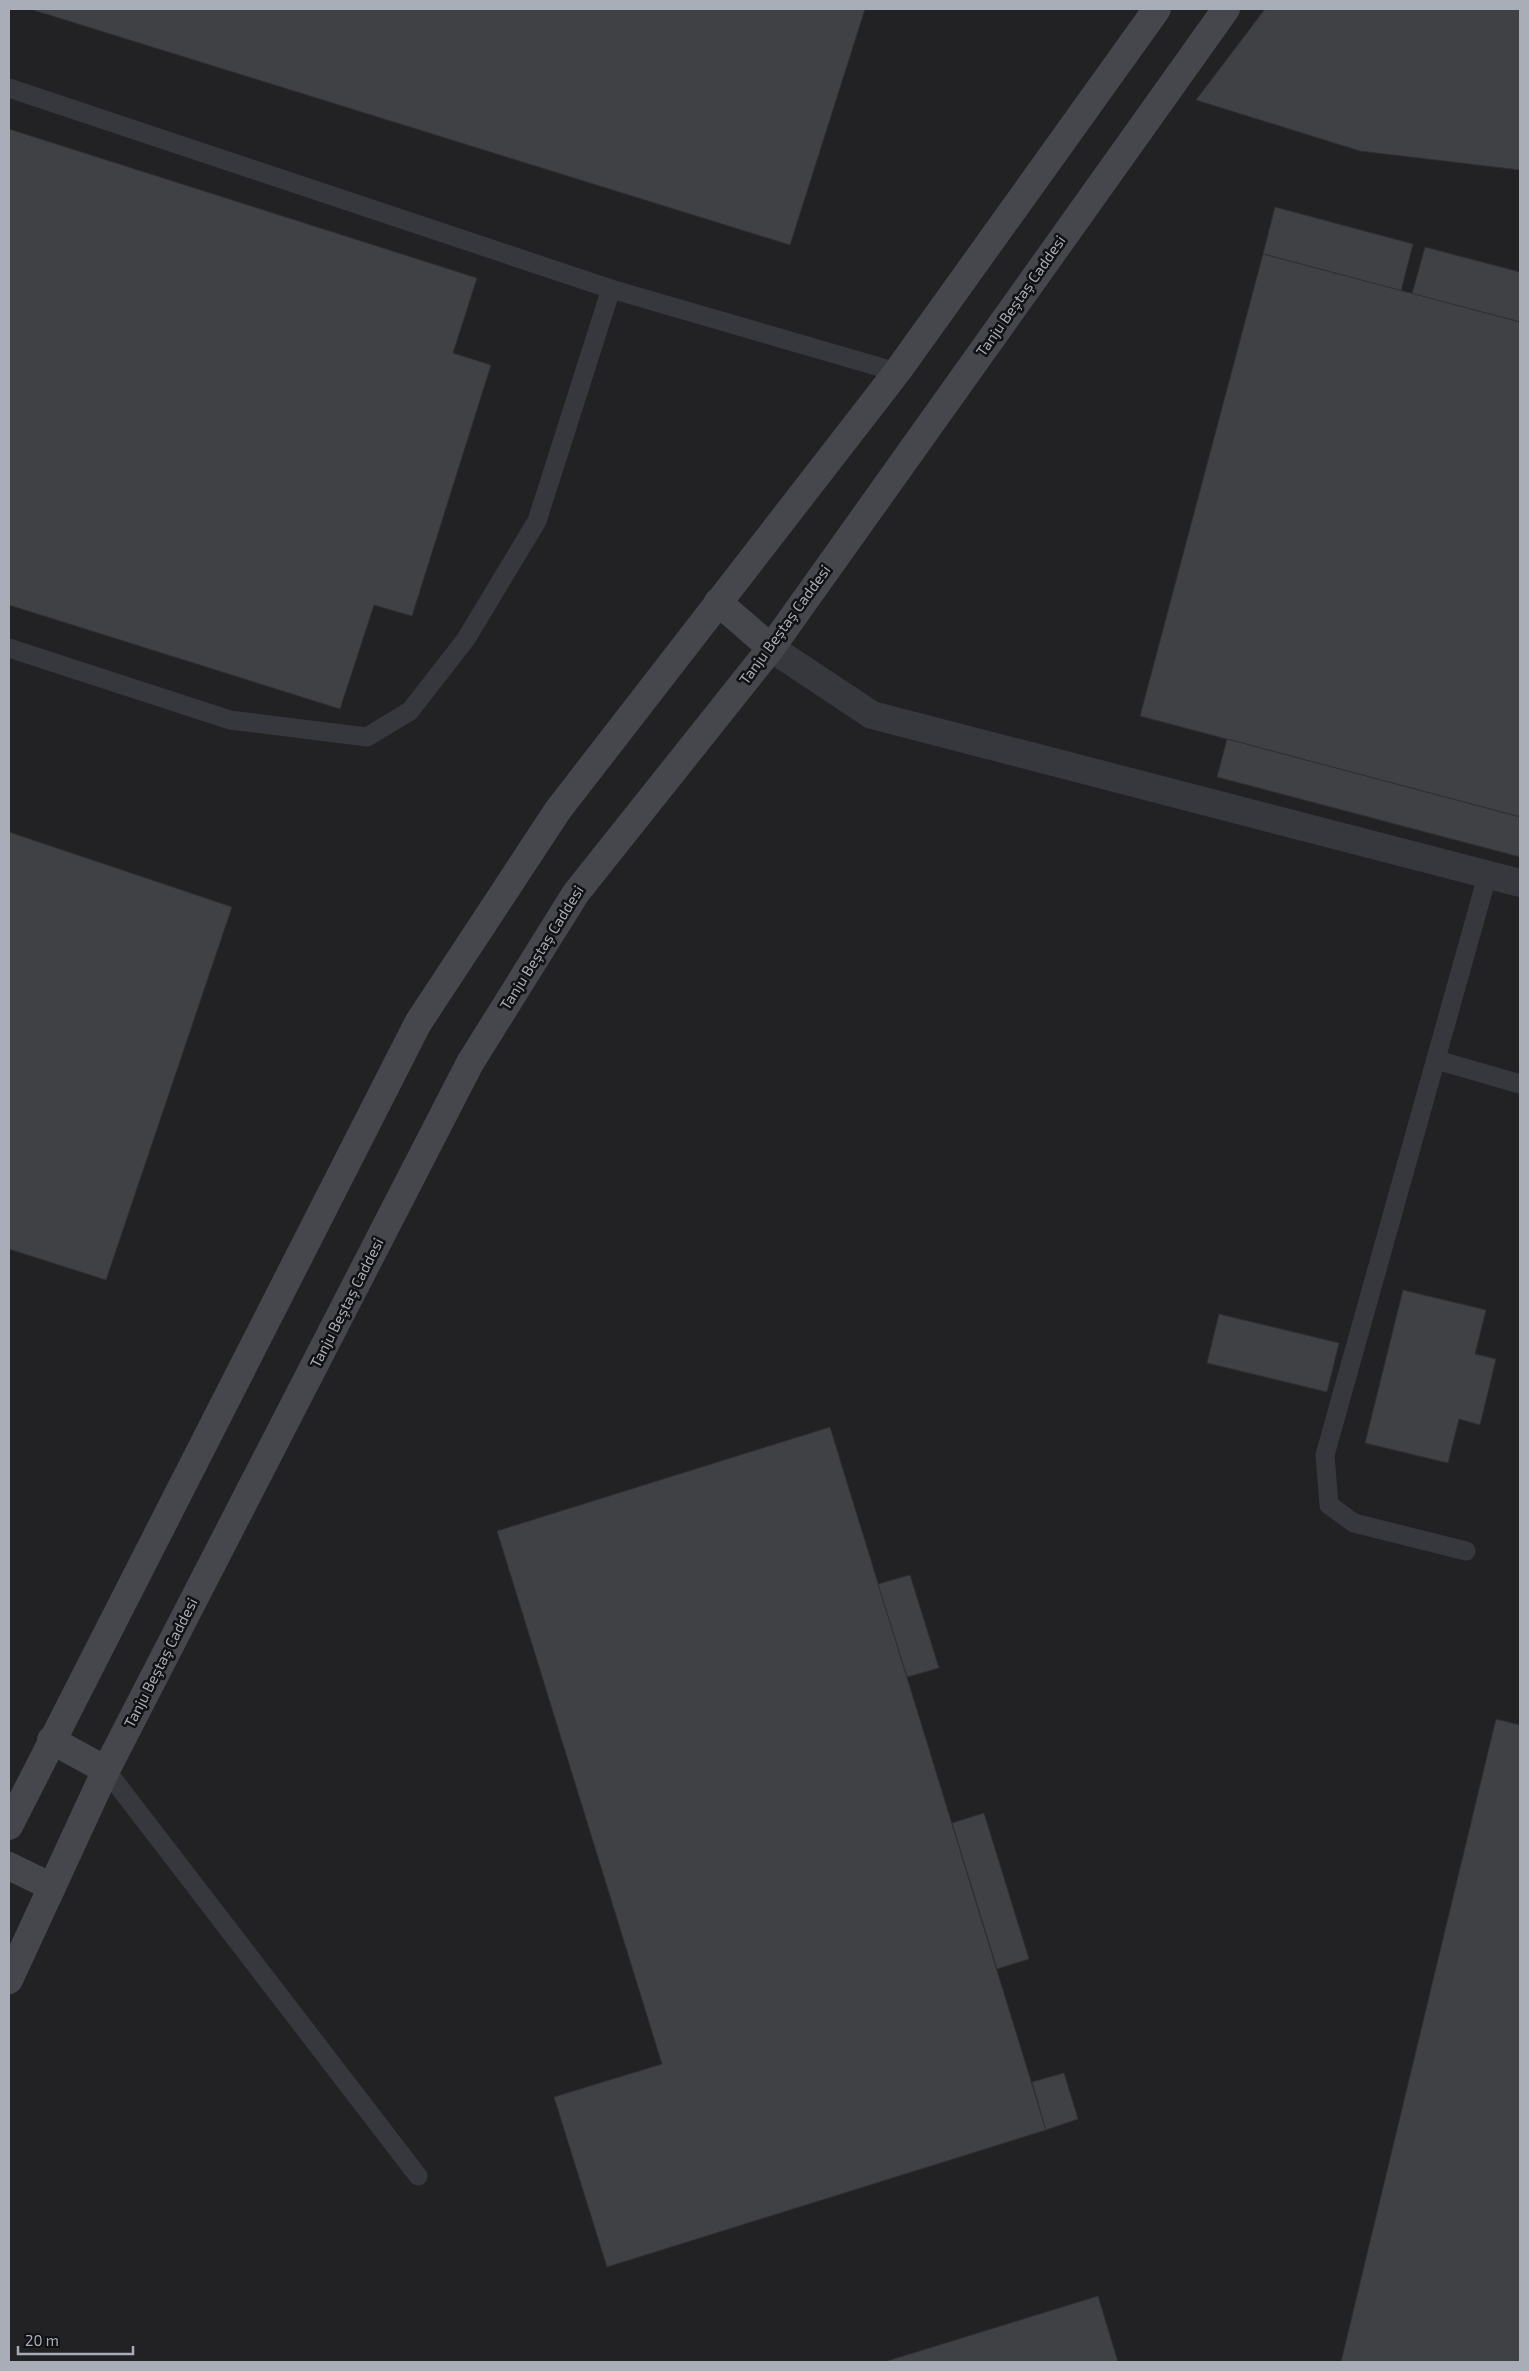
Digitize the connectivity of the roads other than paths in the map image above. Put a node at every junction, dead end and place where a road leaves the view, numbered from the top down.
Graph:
1 (1157, 9) edge
2 (1226, 9) edge
3 (9, 88) edge
4 (611, 288) junction
5 (896, 372) junction
6 (718, 602) junction
7 (9, 648) edge
8 (771, 648) junction
9 (1488, 873) junction
10 (1520, 883) edge
11 (1438, 1060) junction
12 (1520, 1084) edge
13 (1466, 1552) dead end
14 (51, 1740) junction
15 (106, 1770) junction
16 (9, 1826) edge
17 (9, 1866) edge
18 (52, 1887) junction
19 (9, 1980) edge
20 (418, 2176) dead end

1 - 5 street
2 - 8 street, Tanju Beştaş Caddesi
3 - 4 lane
4 - 5 lane
4 - 7 lane
5 - 6 street
6 - 8 street
6 - 14 street
8 - 9 street
8 - 15 street, Tanju Beştaş Caddesi
9 - 10 street
9 - 11 lane
11 - 12 lane
11 - 13 lane
14 - 15 street
14 - 16 street
15 - 18 street, Tanju Beştaş Caddesi
15 - 20 lane
17 - 18 street
18 - 19 street, Tanju Beştaş Caddesi

